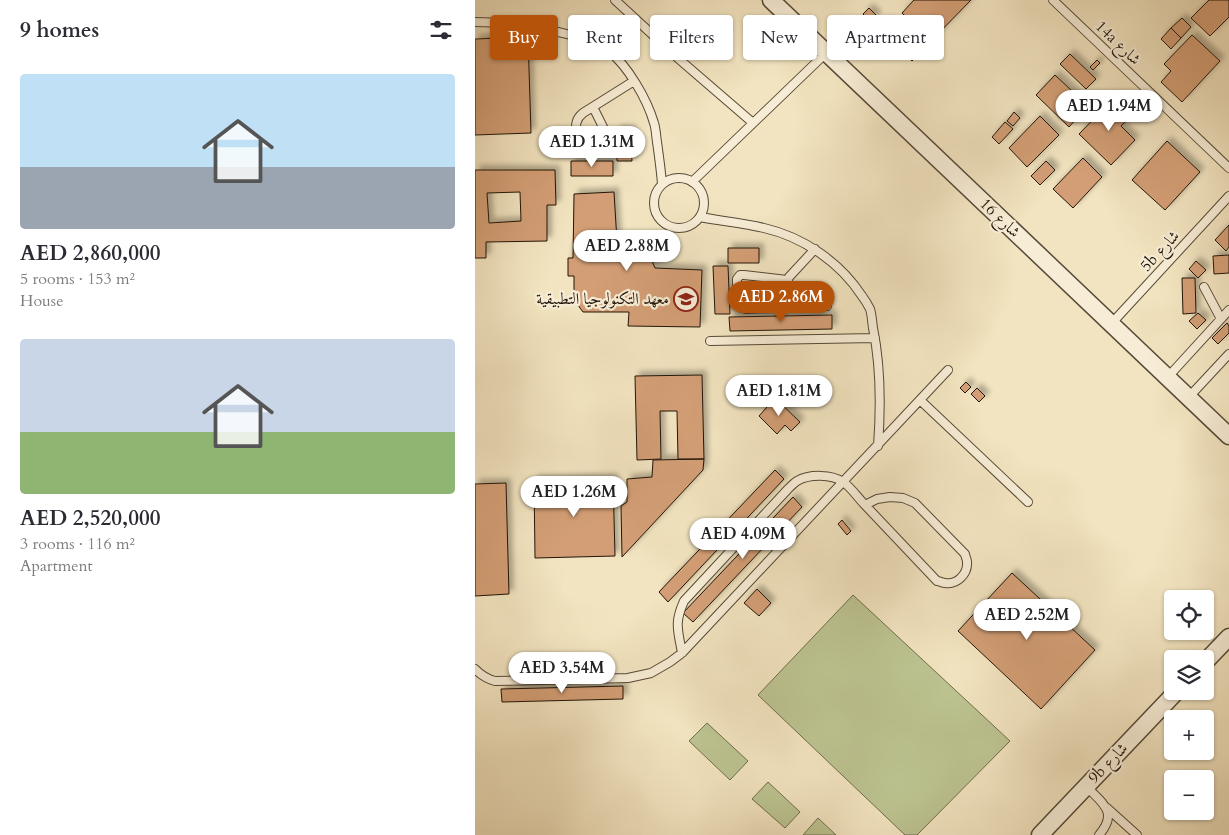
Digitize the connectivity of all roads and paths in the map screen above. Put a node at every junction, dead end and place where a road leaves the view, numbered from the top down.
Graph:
1 (615, 0) edge
2 (771, 0) edge
3 (1053, 0) edge
4 (781, 6) edge
5 (475, 22) edge
6 (827, 52) joint
7 (835, 60) edge
8 (634, 80) junction
9 (593, 106) junction
10 (753, 123) junction
11 (1229, 168) edge
12 (692, 182) junction
13 (662, 184) junction
14 (1229, 196) edge
15 (700, 217) junction
16 (815, 250) junction
17 (787, 280) junction
18 (1204, 288) dead end
19 (827, 306) dead end
20 (785, 308) junction
21 (1229, 310) edge
22 (1221, 319) junction
23 (1111, 324) junction
24 (875, 338) junction
25 (709, 341) dead end
26 (1229, 354) edge
27 (948, 370) dead end
28 (1167, 378) junction
29 (1188, 398) junction
30 (920, 400) junction
31 (1229, 436) edge
32 (878, 446) junction
33 (843, 482) junction
34 (1028, 502) dead end
35 (865, 505) junction
36 (1229, 636) edge
37 (1214, 652) edge
38 (682, 653) junction
39 (475, 669) edge
40 (1168, 700) edge
41 (1086, 786) junction
42 (1105, 806) junction
43 (1040, 835) edge
44 (1099, 835) edge
45 (1137, 835) edge

1 - 10 lane
2 - 4 street, شارع 16
3 - 11 lane, 14a شارع
4 - 6 street, شارع 16
5 - 8 lane
6 - 10 lane
7 - 23 street, شارع 16
8 - 9 lane
8 - 13 lane
9 - 9 lane
10 - 12 lane
12 - 13 lane
12 - 15 lane
13 - 15 lane
14 - 23 lane, 5b شارع
15 - 16 lane
16 - 17 lane
16 - 24 lane
17 - 20 lane
17 - 20 lane
18 - 22 lane
19 - 20 lane
21 - 22 lane
22 - 28 lane
23 - 28 street, شارع 16
24 - 25 lane
24 - 32 lane
26 - 29 lane
27 - 30 lane
28 - 29 street, شارع 16
29 - 31 street, شارع 16
30 - 32 lane
30 - 34 lane
32 - 33 lane
33 - 35 lane
33 - 38 lane
33 - 38 lane
35 - 35 lane
36 - 37 street
38 - 39 lane
40 - 41 street, 9b شارع
41 - 42 lane
41 - 43 street, 9b شارع
42 - 44 lane
42 - 45 lane

